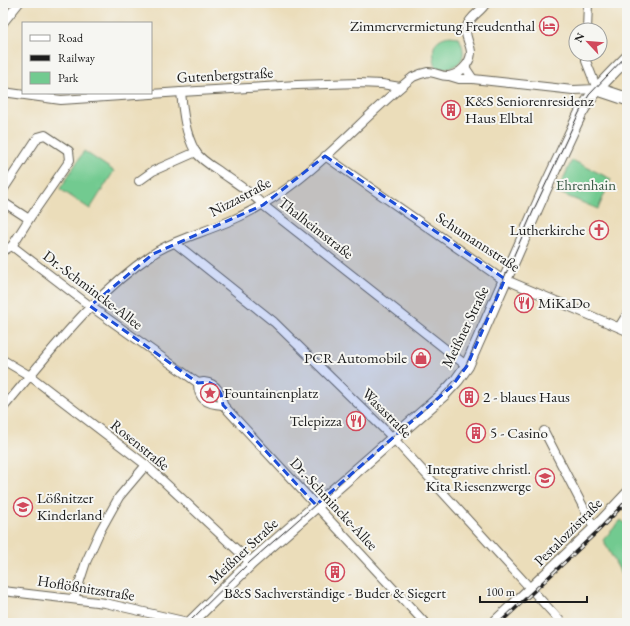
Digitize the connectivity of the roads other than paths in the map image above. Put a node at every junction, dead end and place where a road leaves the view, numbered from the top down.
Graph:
1 (19, 3) edge
2 (486, 3) edge
3 (588, 3) edge
4 (587, 22) edge
5 (3, 23) edge
6 (627, 58) edge
7 (587, 62) edge
8 (465, 67) junction
9 (449, 76) junction
10 (473, 79) junction
11 (400, 87) junction
12 (597, 89) junction
13 (3, 92) edge
14 (181, 92) junction
15 (151, 94) edge
16 (152, 94) edge
17 (627, 98) edge
18 (196, 152) junction
19 (325, 156) junction
20 (140, 181) dead end
21 (3, 190) edge
22 (3, 202) edge
23 (263, 205) junction
24 (29, 219) junction
25 (175, 243) junction
26 (12, 246) junction
27 (3, 251) edge
28 (505, 280) junction
29 (90, 306) junction
30 (627, 314) edge
31 (623, 329) edge
32 (3, 360) edge
33 (467, 366) junction
34 (30, 376) junction
35 (198, 383) junction
36 (222, 405) junction
37 (3, 408) edge
38 (544, 431) dead end
39 (394, 438) junction
40 (146, 465) junction
41 (627, 492) edge
42 (316, 505) junction
43 (594, 526) junction
44 (251, 563) junction
45 (530, 588) junction
46 (3, 591) edge
47 (74, 599) junction
48 (166, 620) edge
49 (191, 623) edge
50 (426, 623) edge
51 (492, 623) edge
52 (562, 623) edge

1 - 5 street
2 - 8 street
3 - 4 street
6 - 12 main road, Meißner Straße
7 - 12 street
8 - 9 street
8 - 10 street
9 - 10 street
9 - 11 street, Nizzastraße
10 - 12 street
11 - 14 street, Gutenbergstraße
11 - 19 street, Nizzastraße
12 - 17 main road
12 - 28 main road, Meißner Straße
13 - 15 street, Gutenbergstraße
14 - 16 street, Gutenbergstraße
14 - 18 street, Thalheimstraße
18 - 20 street
18 - 23 street, Thalheimstraße
19 - 23 street, Nizzastraße
19 - 28 street, Schumannstraße
21 - 24 street
22 - 24 street
23 - 25 street, Nizzastraße
23 - 33 street, Thalheimstraße
24 - 26 street
25 - 29 street, Nizzastraße
25 - 39 street, Wasastraße
26 - 27 street
26 - 29 street, Dr.-Schmincke-Allee
28 - 31 street, Schumannstraße
28 - 33 main road, Meißner Straße
29 - 34 street, Nizzastraße
29 - 35 street, Dr.-Schmincke-Allee
30 - 31 street
32 - 34 street, Rosenstraße
33 - 39 main road, Meißner Straße
34 - 37 street, Nizzastraße
34 - 40 street, Rosenstraße
35 - 36 street, Dr.-Schmincke-Allee
35 - 36 street, Dr.-Schmincke-Allee
36 - 42 street, Dr.-Schmincke-Allee
38 - 43 street
39 - 42 main road, Meißner Straße
39 - 45 street, Wasastraße
40 - 44 street, Rosenstraße
40 - 47 street
41 - 43 street, Pestalozzistraße
42 - 44 main road, Meißner Straße
42 - 50 street, Dr.-Schmincke-Allee
43 - 45 street, Pestalozzistraße
44 - 49 main road, Meißner Straße
45 - 51 street, Pestalozzistraße
45 - 52 street, Wasastraße
46 - 47 street, Hoflößnitzstraße
47 - 48 street, Hoflößnitzstraße
48 - 49 street, Hoflößnitzstraße

